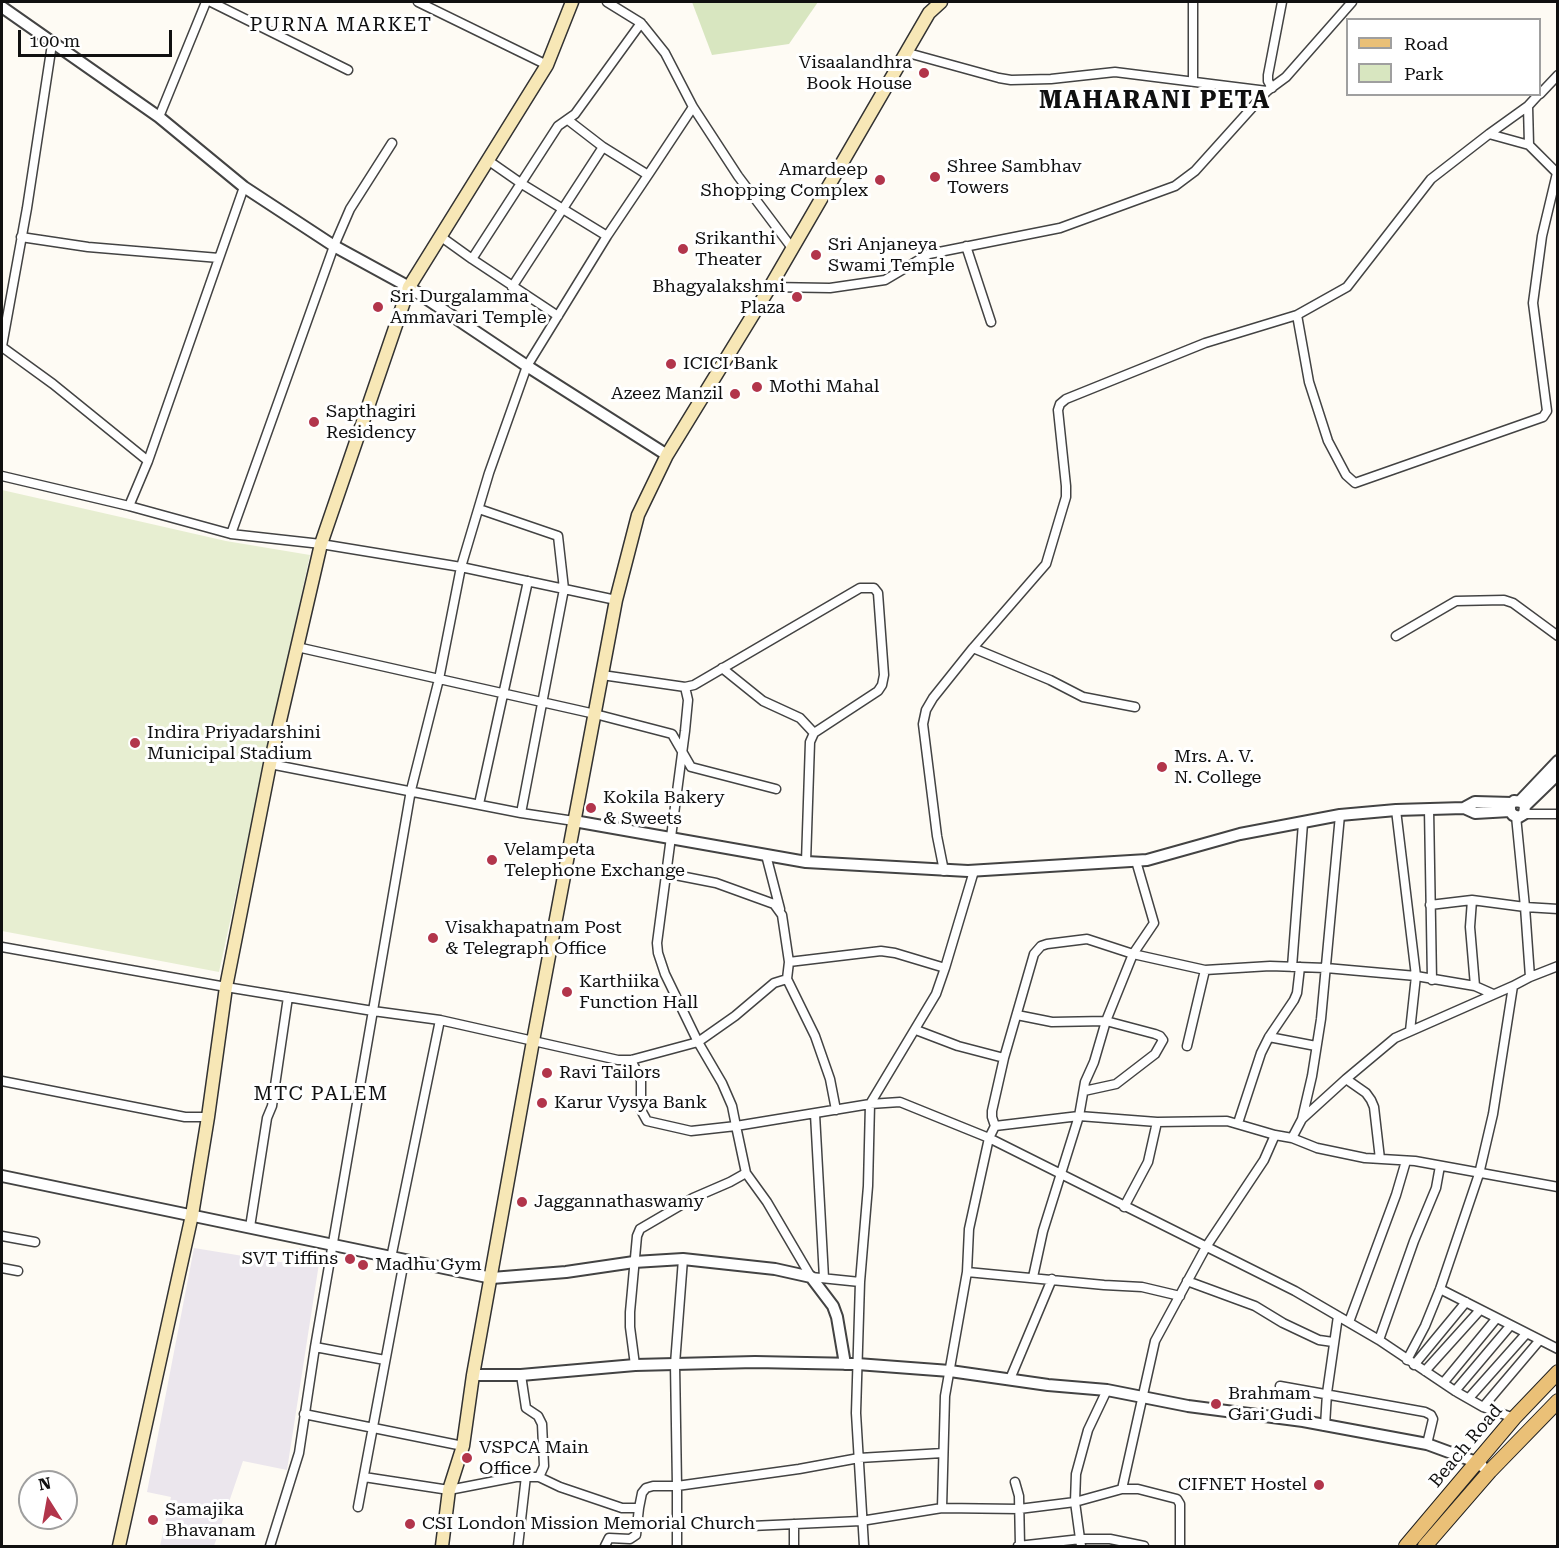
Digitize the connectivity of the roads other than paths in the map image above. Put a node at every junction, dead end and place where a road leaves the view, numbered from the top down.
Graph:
1 (206, 2) edge
2 (211, 2) edge
3 (418, 2) edge
4 (572, 2) edge
5 (607, 2) edge
6 (941, 2) edge
7 (1193, 2) edge
8 (1282, 2) edge
9 (1352, 2) edge
10 (2, 7) edge
11 (930, 7) edge
12 (641, 23) junction
13 (52, 44) junction
14 (908, 53) junction
15 (548, 65) junction
16 (348, 70) dead end
17 (1557, 75) edge
18 (1193, 81) junction
19 (1270, 90) junction
20 (1541, 92) edge
21 (1537, 96) edge
22 (1528, 106) junction
23 (693, 107) junction
24 (159, 117) junction
25 (568, 120) junction
26 (1489, 134) junction
27 (392, 144) dead end
28 (1529, 145) junction
29 (603, 147) junction
30 (489, 161) junction
31 (1557, 174) edge
32 (648, 175) junction
33 (522, 184) junction
34 (244, 187) junction
35 (563, 208) junction
36 (440, 236) junction
37 (607, 236) junction
38 (21, 237) junction
39 (334, 246) junction
40 (966, 246) junction
41 (792, 248) junction
42 (219, 258) junction
43 (472, 259) junction
44 (409, 287) junction
45 (512, 287) junction
46 (770, 287) junction
47 (1297, 315) junction
48 (558, 316) junction
49 (991, 322) dead end
50 (2, 346) edge
51 (527, 366) junction
52 (667, 455) junction
53 (148, 461) junction
54 (2, 476) edge
55 (129, 506) junction
56 (478, 510) junction
57 (231, 534) junction
58 (321, 544) junction
59 (461, 567) junction
60 (528, 581) junction
61 (564, 589) junction
62 (616, 600) junction
63 (1396, 636) dead end
64 (1557, 636) edge
65 (297, 647) junction
66 (973, 648) junction
67 (722, 668) junction
68 (602, 675) junction
69 (438, 679) junction
70 (685, 687) junction
71 (503, 693) junction
72 (542, 702) junction
73 (1135, 707) dead end
74 (595, 714) junction
75 (814, 733) junction
76 (681, 751) junction
77 (1557, 761) edge
78 (270, 764) junction
79 (1557, 774) edge
80 (776, 789) dead end
81 (411, 790) junction
82 (479, 804) junction
83 (1429, 809) junction
84 (1518, 809) junction
85 (1396, 810) junction
86 (521, 813) junction
87 (1557, 814) edge
88 (1340, 816) junction
89 (574, 821) junction
90 (1303, 823) junction
91 (670, 838) junction
92 (766, 855) junction
93 (1136, 861) junction
94 (806, 862) junction
95 (944, 871) junction
96 (974, 871) junction
97 (665, 873) junction
98 (1472, 900) junction
99 (1430, 905) junction
100 (1525, 907) junction
101 (780, 909) junction
102 (1557, 909) edge
103 (2, 947) edge
104 (1133, 954) junction
105 (789, 962) junction
106 (1557, 966) edge
107 (1296, 967) junction
108 (945, 968) junction
109 (1326, 968) junction
110 (1205, 970) junction
111 (1416, 976) junction
112 (1530, 977) junction
113 (787, 980) junction
114 (1432, 980) junction
115 (1475, 986) junction
116 (1513, 986) junction
117 (226, 987) junction
118 (1493, 994) junction
119 (288, 997) junction
120 (373, 1011) junction
121 (1017, 1015) junction
122 (440, 1020) junction
123 (1106, 1022) junction
124 (916, 1030) junction
125 (1410, 1030) junction
126 (1269, 1037) junction
127 (533, 1041) junction
128 (698, 1042) junction
129 (1187, 1046) dead end
130 (1316, 1046) junction
131 (1004, 1058) junction
132 (631, 1060) junction
133 (1346, 1079) junction
134 (2, 1081) edge
135 (1084, 1091) junction
136 (870, 1104) junction
137 (837, 1110) junction
138 (815, 1114) junction
139 (1079, 1116) junction
140 (208, 1117) junction
141 (1302, 1119) junction
142 (1157, 1122) junction
143 (1238, 1123) junction
144 (736, 1126) junction
145 (995, 1126) junction
146 (1275, 1135) junction
147 (988, 1138) junction
148 (1292, 1138) junction
149 (1380, 1160) junction
150 (1406, 1161) junction
151 (1440, 1167) junction
152 (746, 1173) junction
153 (1059, 1174) junction
154 (1479, 1174) junction
155 (2, 1176) edge
156 (1557, 1187) edge
157 (1124, 1207) junction
158 (192, 1215) junction
159 (250, 1227) junction
160 (2, 1236) edge
161 (35, 1242) dead end
162 (333, 1244) junction
163 (1206, 1247) junction
164 (392, 1258) junction
165 (683, 1259) junction
166 (404, 1261) junction
167 (634, 1262) junction
168 (2, 1268) edge
169 (18, 1271) dead end
170 (967, 1272) junction
171 (811, 1277) junction
172 (1033, 1277) junction
173 (492, 1278) junction
174 (824, 1278) junction
175 (1052, 1279) junction
176 (1187, 1281) junction
177 (860, 1282) junction
178 (1440, 1289) junction
179 (1180, 1296) junction
180 (1466, 1302) junction
181 (1480, 1310) junction
182 (1338, 1317) junction
183 (1496, 1318) junction
184 (1349, 1322) junction
185 (1510, 1326) junction
186 (1525, 1335) junction
187 (1379, 1340) junction
188 (1539, 1341) junction
189 (1333, 1342) junction
190 (315, 1347) junction
191 (1557, 1350) edge
192 (386, 1360) junction
193 (1411, 1362) junction
194 (675, 1364) junction
195 (845, 1364) junction
196 (857, 1364) junction
197 (635, 1365) junction
198 (950, 1371) junction
199 (1425, 1371) junction
200 (1557, 1372) edge
201 (473, 1375) junction
202 (521, 1375) junction
203 (1010, 1379) junction
204 (1443, 1382) junction
205 (1280, 1386) dead end
206 (1107, 1390) junction
207 (1455, 1391) junction
208 (1327, 1393) junction
209 (1142, 1398) junction
210 (1469, 1398) junction
211 (1557, 1401) edge
212 (1483, 1407) junction
213 (304, 1414) junction
214 (1514, 1418) junction
215 (1325, 1426) junction
216 (373, 1429) junction
217 (1427, 1444) junction
218 (463, 1446) junction
219 (943, 1453) junction
220 (859, 1458) junction
221 (1476, 1462) junction
222 (1490, 1471) junction
223 (526, 1476) junction
224 (364, 1477) junction
225 (539, 1477) junction
226 (1015, 1482) dead end
227 (676, 1486) junction
228 (1122, 1489) junction
229 (449, 1490) junction
230 (1075, 1502) junction
231 (358, 1507) dead end
232 (639, 1508) junction
233 (942, 1508) junction
234 (1019, 1509) junction
235 (861, 1521) junction
236 (794, 1524) junction
237 (751, 1526) dead end
238 (1081, 1543) edge
239 (1062, 1544) edge
240 (119, 1546) edge
241 (270, 1546) edge
242 (441, 1546) edge
243 (518, 1546) edge
244 (605, 1546) edge
245 (677, 1546) edge
246 (795, 1546) edge
247 (864, 1546) edge
248 (1019, 1546) edge
249 (1144, 1546) edge
250 (1180, 1546) edge
251 (1406, 1546) edge
252 (1425, 1546) edge

1 - 24 street
2 - 16 street
3 - 15 street
4 - 15 main road
5 - 12 street
6 - 11 main road
7 - 18 street
8 - 19 street
9 - 19 street
10 - 13 street
11 - 14 main road
12 - 23 street
12 - 25 street
13 - 24 street
13 - 38 street
14 - 18 street
14 - 41 main road
15 - 30 main road
17 - 20 street
18 - 19 street
19 - 40 street
21 - 22 street
22 - 26 street
22 - 28 street
23 - 32 street
23 - 41 street
24 - 34 street
25 - 29 street
25 - 33 street
26 - 28 street
26 - 47 street
27 - 39 street
28 - 31 street
29 - 32 street
29 - 35 street
30 - 33 street
30 - 36 main road
31 - 47 street
32 - 37 street
33 - 35 street
33 - 43 street
34 - 39 street
34 - 42 street
35 - 37 street
35 - 45 street
36 - 43 street
36 - 44 main road
37 - 48 street
38 - 42 street
38 - 50 street
39 - 44 street
39 - 57 street
40 - 46 street
40 - 49 street
41 - 46 main road
42 - 53 street
43 - 45 street
44 - 51 street
44 - 58 main road
45 - 48 street
46 - 52 main road
47 - 66 street
48 - 51 street
50 - 53 street
51 - 52 street
51 - 56 street
52 - 62 main road
53 - 55 street
54 - 55 street
55 - 57 street
56 - 59 street
56 - 61 street
57 - 58 street
58 - 59 street
58 - 65 main road
59 - 60 street
59 - 69 street
60 - 61 street
60 - 71 street
61 - 62 street
61 - 72 street
62 - 68 main road
63 - 64 street
65 - 69 street
65 - 78 main road
66 - 73 street
66 - 95 street
67 - 70 street
67 - 75 street
67 - 75 street
68 - 70 street
68 - 74 main road
69 - 71 street
69 - 81 street
70 - 76 street
71 - 72 street
71 - 82 street
72 - 74 street
72 - 86 street
74 - 76 street
74 - 89 main road
75 - 94 street
76 - 80 street
76 - 91 street
77 - 84 street
78 - 81 street
78 - 117 main road
79 - 84 street
81 - 82 street
81 - 120 street
82 - 86 street
83 - 84 street
83 - 85 street
83 - 99 street
84 - 87 street
84 - 100 street
85 - 88 street
85 - 111 street
86 - 89 street
88 - 90 street
88 - 109 street
89 - 91 street
89 - 127 main road
90 - 93 street
90 - 107 street
91 - 92 street
91 - 97 street
92 - 94 street
92 - 101 street
93 - 96 street
93 - 104 street
94 - 95 street
95 - 96 street
96 - 108 street
97 - 101 street
97 - 128 street
98 - 99 street
98 - 100 street
98 - 115 street
99 - 114 street
100 - 102 street
100 - 112 street
101 - 105 street
103 - 117 street
104 - 110 street
104 - 121 street
104 - 123 street
105 - 108 street
105 - 113 street
106 - 112 street
107 - 109 street
107 - 110 street
107 - 126 street
108 - 124 street
109 - 111 street
109 - 130 street
110 - 129 street
111 - 114 street
111 - 125 street
112 - 116 street
113 - 128 street
113 - 137 street
114 - 115 street
115 - 118 street
116 - 118 street
116 - 154 street
117 - 119 street
117 - 140 main road
118 - 125 street
119 - 120 street
119 - 159 street
120 - 122 street
120 - 162 street
121 - 123 street
121 - 131 street
122 - 127 street
122 - 164 street
123 - 135 street
123 - 135 street
124 - 131 street
124 - 136 street
125 - 133 street
126 - 130 street
126 - 143 street
127 - 132 street
127 - 173 main road
128 - 132 street
128 - 144 street
130 - 141 street
131 - 145 street
132 - 144 street
133 - 141 street
133 - 149 street
134 - 140 street
135 - 139 street
136 - 137 street
136 - 147 street
136 - 177 street
137 - 138 street
138 - 144 street
138 - 174 street
139 - 142 street
139 - 145 street
139 - 153 street
140 - 158 main road
141 - 148 street
142 - 143 street
142 - 157 street
143 - 146 street
144 - 152 street
145 - 147 street
146 - 148 street
146 - 163 street
147 - 153 street
147 - 170 street
148 - 149 street
149 - 150 street
150 - 151 street
150 - 184 street
151 - 154 street
151 - 187 street
152 - 167 street
152 - 171 street
153 - 157 street
153 - 172 street
154 - 156 street
154 - 178 street
155 - 158 street
157 - 163 street
158 - 159 street
158 - 240 main road
159 - 162 street
160 - 161 street
162 - 164 street
162 - 190 street
163 - 176 street
163 - 182 street
164 - 166 street
165 - 167 street
165 - 171 street
165 - 194 street
166 - 173 street
166 - 192 street
167 - 173 street
167 - 197 street
168 - 169 street
170 - 172 street
170 - 198 street
171 - 174 street
171 - 195 street
172 - 175 street
173 - 201 main road
174 - 177 street
175 - 179 street
175 - 203 street
176 - 179 street
176 - 189 street
177 - 196 street
178 - 180 street
178 - 193 street
179 - 209 street
180 - 181 street
180 - 193 street
181 - 183 street
181 - 199 street
182 - 184 street
182 - 189 street
183 - 185 street
183 - 204 street
184 - 187 street
185 - 186 street
185 - 207 street
186 - 188 street
186 - 210 street
187 - 193 street
188 - 191 street
188 - 212 street
189 - 208 street
190 - 192 street
190 - 213 street
192 - 216 street
193 - 199 street
194 - 195 street
194 - 197 street
194 - 227 street
195 - 196 street
196 - 198 street
196 - 220 street
197 - 202 street
198 - 203 street
198 - 219 street
199 - 204 street
200 - 214 main road, Beach Road
201 - 202 street
201 - 218 main road
202 - 225 street
203 - 206 street
204 - 207 street
205 - 208 street
206 - 209 street
206 - 230 street
207 - 210 street
208 - 215 street
208 - 217 street
209 - 215 street
209 - 228 street
210 - 212 street
211 - 222 main road, Beach Road
212 - 214 street
213 - 216 street
213 - 241 street
214 - 221 main road, Beach Road
215 - 217 street
216 - 218 street
216 - 224 street
217 - 221 street
218 - 229 main road
219 - 220 street
219 - 233 street
220 - 227 street
220 - 235 street
221 - 222 street
221 - 251 main road, Beach Road
222 - 252 main road, Beach Road
223 - 225 street
223 - 229 street
223 - 243 street
224 - 229 street
224 - 231 street
225 - 232 street
226 - 234 street
227 - 232 street
227 - 245 street
228 - 230 street
228 - 250 street
229 - 242 main road
230 - 234 street
230 - 238 street
232 - 244 street
233 - 234 street
233 - 235 street
234 - 248 street
235 - 236 street
235 - 247 street
236 - 237 street
236 - 246 street
238 - 239 street
238 - 249 street
239 - 248 street

